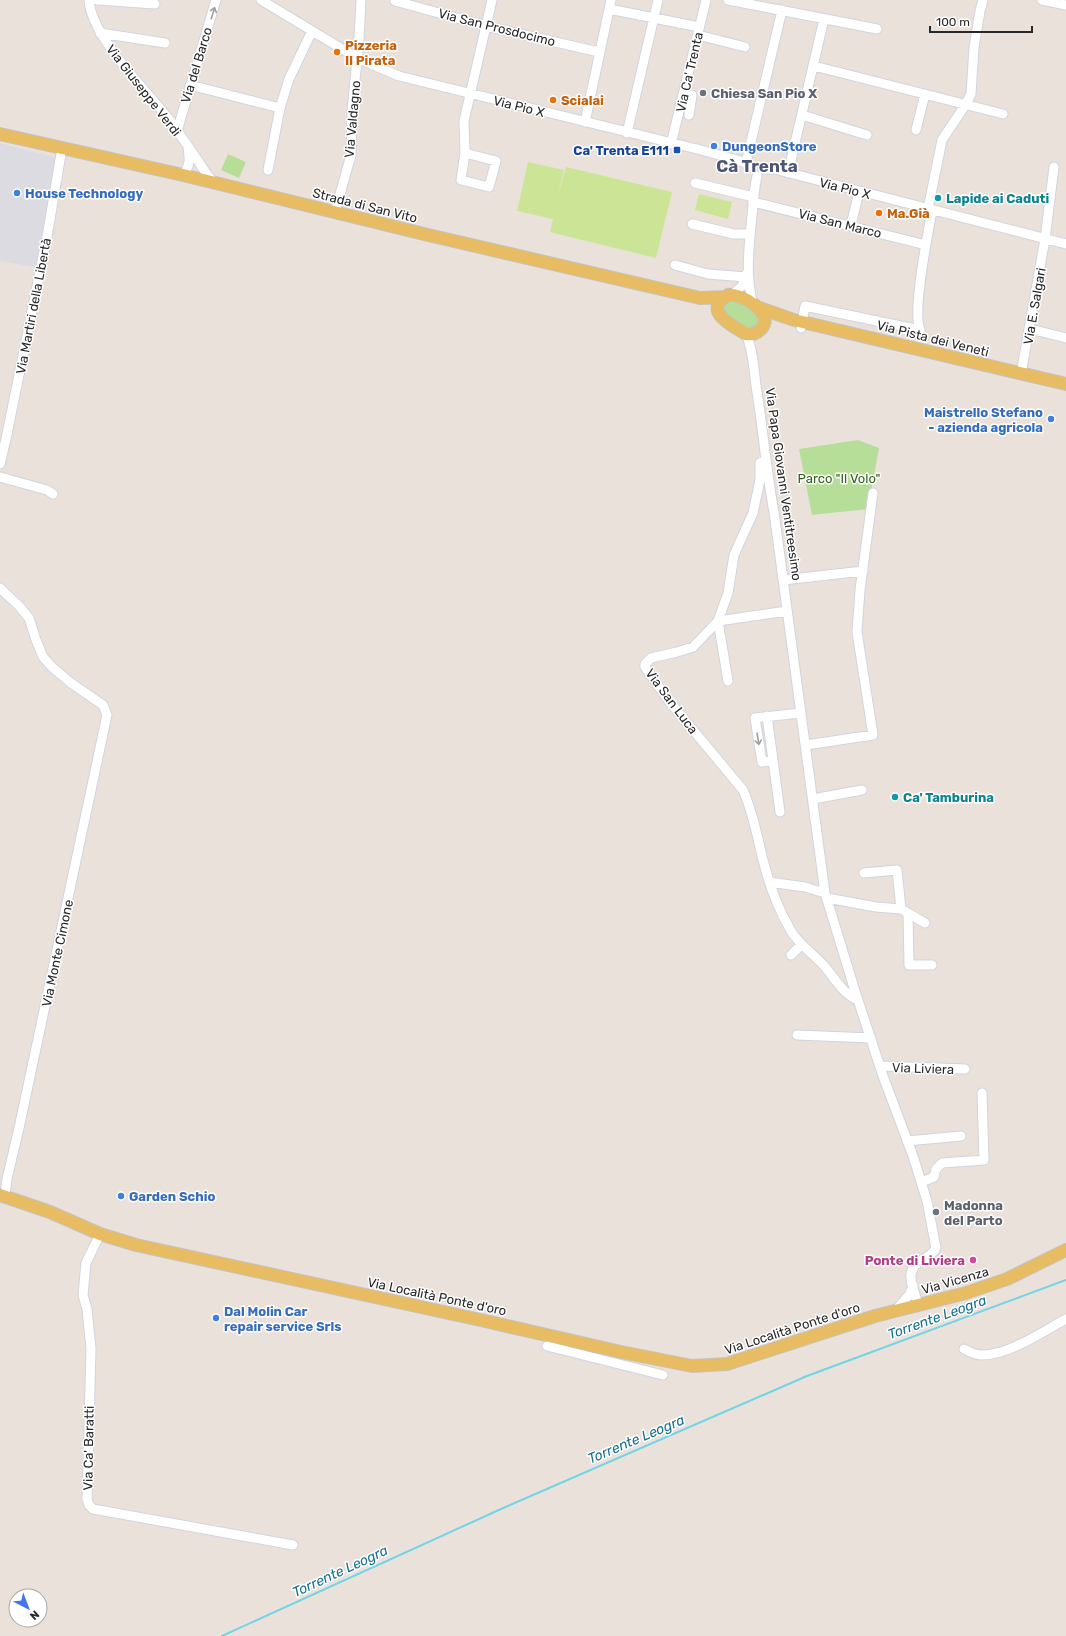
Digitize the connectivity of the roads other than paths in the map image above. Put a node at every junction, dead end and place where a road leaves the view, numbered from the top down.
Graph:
1 (89, 0) edge
2 (97, 0) edge
3 (216, 0) edge
4 (260, 0) edge
5 (361, 0) edge
6 (492, 0) edge
7 (658, 0) edge
8 (706, 0) edge
9 (728, 0) edge
10 (983, 0) edge
11 (1042, 0) edge
12 (395, 1) dead end
13 (155, 4) dead end
14 (610, 4) edge
15 (1066, 5) edge
16 (782, 10) junction
17 (654, 17) junction
18 (824, 19) junction
19 (486, 26) junction
20 (877, 29) dead end
21 (312, 31) junction
22 (698, 31) junction
23 (100, 33) junction
24 (165, 43) dead end
25 (745, 47) dead end
26 (599, 52) junction
27 (357, 58) junction
28 (814, 66) junction
29 (190, 85) junction
30 (470, 94) junction
31 (925, 94) junction
32 (692, 95) dead end
33 (966, 104) junction
34 (280, 108) junction
35 (1003, 114) dead end
36 (689, 115) dead end
37 (802, 115) junction
38 (585, 122) junction
39 (177, 130) junction
40 (916, 130) dead end
41 (627, 133) junction
42 (0, 134) edge
43 (867, 135) dead end
44 (671, 144) junction
45 (188, 147) junction
46 (62, 148) junction
47 (465, 153) junction
48 (198, 160) junction
49 (749, 165) junction
50 (1054, 167) dead end
51 (268, 170) dead end
52 (760, 173) junction
53 (788, 173) junction
54 (187, 175) junction
55 (214, 182) junction
56 (695, 183) dead end
57 (859, 192) junction
58 (753, 199) junction
59 (930, 210) junction
60 (335, 212) junction
61 (692, 224) dead end
62 (851, 226) junction
63 (750, 234) junction
64 (1045, 239) junction
65 (1066, 244) edge
66 (926, 245) junction
67 (675, 265) dead end
68 (749, 266) junction
69 (746, 277) junction
70 (729, 296) junction
71 (700, 298) junction
72 (757, 306) junction
73 (718, 311) junction
74 (800, 323) junction
75 (761, 329) junction
76 (1030, 329) junction
77 (746, 334) junction
78 (1066, 338) edge
79 (753, 360) junction
80 (1021, 374) junction
81 (1066, 384) edge
82 (765, 461) junction
83 (0, 464) edge
84 (0, 477) edge
85 (873, 493) dead end
86 (53, 494) dead end
87 (863, 571) junction
88 (782, 580) junction
89 (0, 588) edge
90 (787, 611) junction
91 (718, 621) junction
92 (728, 681) dead end
93 (800, 713) junction
94 (806, 745) junction
95 (862, 790) dead end
96 (813, 799) junction
97 (780, 812) dead end
98 (864, 873) dead end
99 (769, 882) junction
100 (826, 896) junction
101 (904, 912) junction
102 (925, 923) dead end
103 (801, 945) junction
104 (791, 955) dead end
105 (932, 965) dead end
106 (858, 1000) junction
107 (797, 1035) dead end
108 (871, 1038) junction
109 (880, 1066) junction
110 (965, 1069) dead end
111 (982, 1093) dead end
112 (961, 1136) dead end
113 (907, 1142) junction
114 (921, 1182) junction
115 (2, 1196) edge
116 (100, 1234) junction
117 (1066, 1250) edge
118 (913, 1285) junction
119 (918, 1305) junction
120 (893, 1312) junction
121 (871, 1318) joint
122 (1066, 1319) edge
123 (547, 1346) dead end
124 (964, 1349) dead end
125 (663, 1375) dead end
126 (293, 1545) dead end

1 - 23 street, Via Giuseppe Verdi
2 - 13 street
29 -> 3 street, Via del Barco
4 - 21 street, Via Pio X
5 - 27 street, Via Valdagno
6 - 19 street
7 - 17 street
8 - 22 street, Via Ca' Trenta
9 - 16 street
10 - 33 street
11 - 15 street
12 - 19 street, Via San Prosdocimo
14 - 17 street
14 - 26 street
16 - 18 street
16 - 49 street
17 - 22 street
17 - 41 street
18 - 20 street
18 - 28 street
19 - 26 street, Via San Prosdocimo
19 - 30 street
21 - 27 street, Via Pio X
21 - 34 street
22 - 25 street
22 - 44 street, Via Ca' Trenta
23 - 24 street, Via Giuseppe Verdi
23 - 39 street, Via Giuseppe Verdi
26 - 38 street
27 - 30 street, Via Pio X
27 - 60 street, Via Valdagno
28 - 31 street
28 - 37 street
29 - 34 street
29 - 39 street, Via del Barco
30 - 38 street, Via Pio X
30 - 47 street
31 - 33 street
31 - 40 street
32 - 36 street
33 - 35 street
33 - 59 street
34 - 51 street
37 - 43 street
37 - 53 street
38 - 41 street, Via Pio X
39 - 45 street, Via Giuseppe Verdi
41 - 44 street, Via Pio X
42 - 46 main road, Strada di San Vito
44 - 49 street, Via Pio X
45 - 48 street, Via Giuseppe Verdi
45 - 54 street, Via Giuseppe Verdi
46 - 54 main road, Strada di San Vito
46 - 83 street, Via Martiri della Libertà
47 - 47 street
48 - 54 street
48 - 55 street, Via Giuseppe Verdi
49 - 52 street, Via Pio X
50 - 64 street, Via E. Salgari
52 - 53 street, Via Pio X
52 - 58 street, Via Papa Giovanni Ventitreesimo
53 - 57 street, Via Pio X
54 - 55 main road, Strada di San Vito
55 - 60 main road, Strada di San Vito
56 - 58 street, Via San Marco
57 - 59 street, Via Pio X
57 - 62 street
58 - 62 street, Via San Marco
58 - 63 street, Via Papa Giovanni Ventitreesimo
59 - 64 street, Via Pio X
59 - 66 street
60 - 71 main road, Strada di San Vito
61 - 63 street
62 - 66 street, Via San Marco
63 - 68 street, Via Papa Giovanni Ventitreesimo
64 - 65 street, Via Pio X
64 - 76 street, Via E. Salgari
66 - 74 street
67 - 69 street
68 - 69 street, Via Papa Giovanni Ventitreesimo
68 - 72 street, Via Papa Giovanni Ventitreesimo
69 - 70 street, Via Papa Giovanni Ventitreesimo
70 - 71 main road, Strada di San Vito
70 - 72 main road
70 - 73 main road, Via Papa Giovanni Ventitreesimo
71 - 73 main road
72 - 74 main road, Via Pista dei Veneti
72 - 75 main road, Via Papa Giovanni Ventitreesimo
73 - 77 main road
74 - 75 main road, Via Pista dei Veneti
74 - 80 main road, Via Pista dei Veneti
75 - 77 main road
75 - 79 street, Via Papa Giovanni Ventitreesimo
76 - 78 street
76 - 80 street, Via E. Salgari
77 - 79 street, Via Papa Giovanni Ventitreesimo
79 - 82 street, Via Papa Giovanni Ventitreesimo
80 - 81 main road, Via Pista dei Veneti
82 - 88 street, Via Papa Giovanni Ventitreesimo
82 - 91 street, Via San Luca
84 - 86 street
85 - 87 street
87 - 88 street
87 - 94 street
88 - 90 street, Via Papa Giovanni Ventitreesimo
89 - 115 street, Via Monte Cimone
90 - 91 street
90 - 93 street, Via Papa Giovanni Ventitreesimo
91 - 92 street
91 - 99 street, Via San Luca
93 - 94 street, Via Papa Giovanni Ventitreesimo
93 - 97 street
94 - 96 street, Via Papa Giovanni Ventitreesimo
95 - 96 street
96 - 100 street, Via Papa Giovanni Ventitreesimo
98 - 101 street
99 - 100 street
99 - 103 street, Via San Luca
100 - 101 street
100 - 106 street, Via Papa Giovanni Ventitreesimo
101 - 102 street
101 - 105 street
103 - 104 street
103 - 106 street, Via San Luca
106 - 108 street, Via Liviera
107 - 108 street
108 - 109 street, Via Liviera
109 - 110 street, Via Liviera
109 - 113 street, Via Liviera
111 - 114 street
112 - 113 street
113 - 114 street, Via Liviera
114 - 118 street, Via Liviera
115 - 116 main road, Via Località Ponte d'oro
116 - 121 main road, Via Località Ponte d'oro
116 - 126 street, Via Ca' Baratti
117 - 119 main road, Via Vicenza
118 - 119 street, Via Liviera
118 - 120 street, Via Liviera
119 - 120 main road, Via Vicenza
120 - 121 main road, Via Vicenza
122 - 124 street
123 - 125 street

